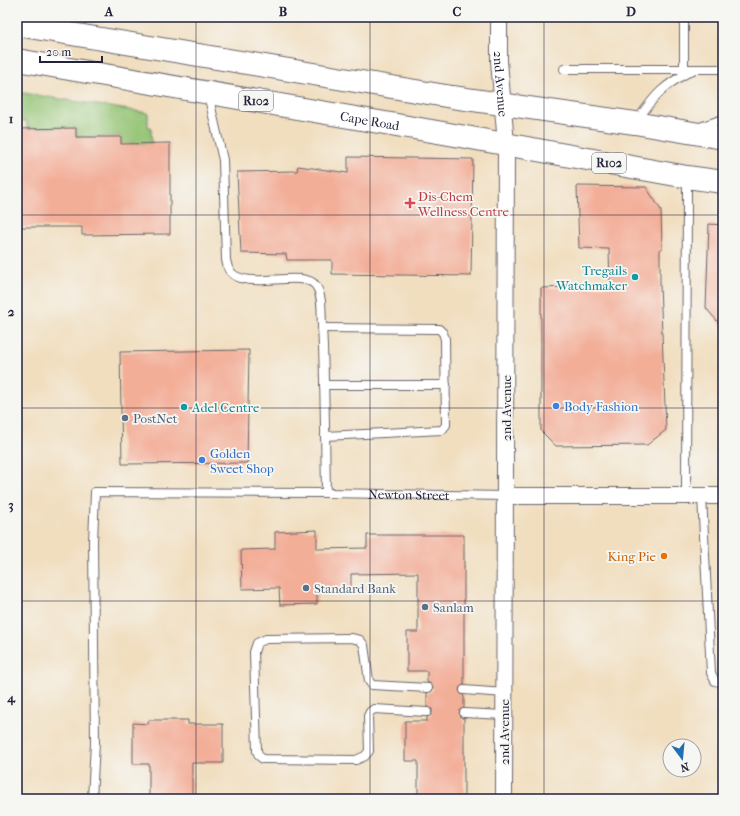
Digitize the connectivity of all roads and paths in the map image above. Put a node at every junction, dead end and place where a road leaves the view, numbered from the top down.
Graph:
1 (499, 17) edge
2 (683, 17) edge
3 (17, 25) edge
4 (17, 60) edge
5 (564, 69) dead end
6 (684, 69) junction
7 (695, 69) junction
8 (723, 69) edge
9 (208, 93) junction
10 (502, 104) junction
11 (723, 119) edge
12 (635, 122) junction
13 (685, 131) junction
14 (723, 138) edge
15 (506, 144) junction
16 (688, 178) junction
17 (723, 182) edge
18 (322, 328) junction
19 (324, 385) junction
20 (446, 386) junction
21 (325, 436) junction
22 (326, 492) junction
23 (506, 496) junction
24 (686, 496) junction
25 (702, 496) junction
26 (723, 496) edge
27 (723, 683) edge
28 (428, 688) dead end
29 (464, 690) dead end
30 (505, 693) junction
31 (427, 712) dead end
32 (464, 713) dead end
33 (504, 715) junction
34 (92, 799) edge
35 (504, 799) edge

1 - 10 street, 2nd Avenue
2 - 6 lane
3 - 10 main road
4 - 9 main road, Cape Road / R102
5 - 6 lane
6 - 7 lane
7 - 8 lane
7 - 12 lane
9 - 15 main road, Cape Road / R102
9 - 18 lane
10 - 12 main road
10 - 15 street, 2nd Avenue
11 - 13 lane
12 - 13 main road
13 - 14 main road
15 - 16 main road, Cape Road / R102
15 - 23 street, 2nd Avenue
16 - 17 main road, Cape Road / R102
16 - 24 lane
18 - 19 lane
18 - 20 lane
19 - 20 lane
19 - 21 lane
20 - 21 lane
21 - 22 lane
22 - 23 lane, Newton Street
22 - 34 lane, Newton Street
23 - 24 street, Newton Street
23 - 30 street, 2nd Avenue
24 - 25 street, Newton Street
25 - 26 street, Newton Street
25 - 27 lane
28 - 31 lane
29 - 30 lane
30 - 33 street, 2nd Avenue
32 - 33 lane
33 - 35 street, 2nd Avenue

